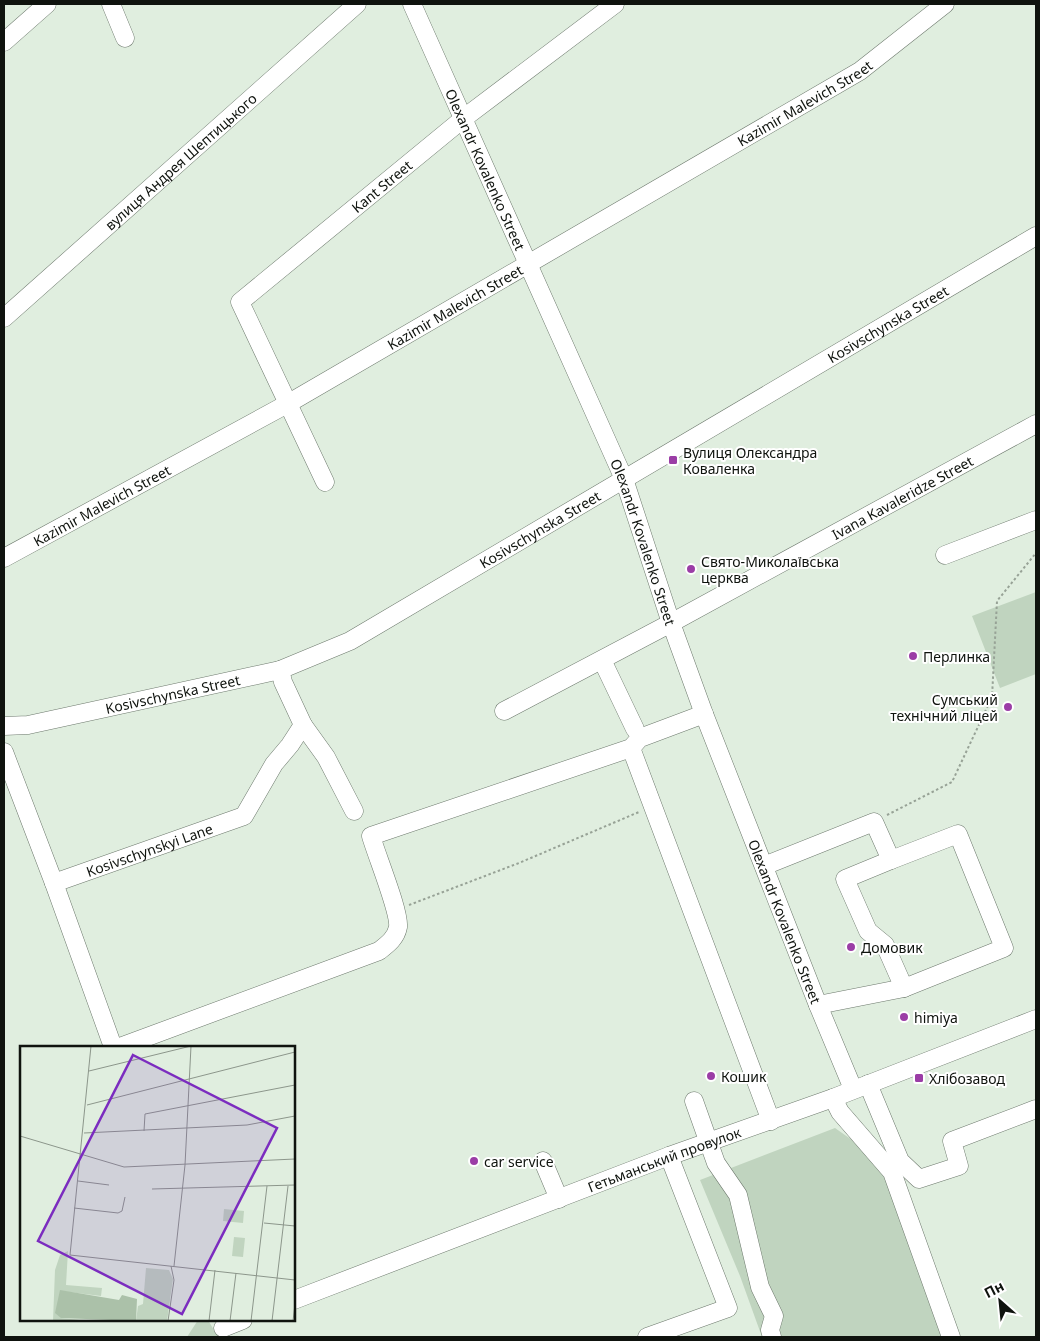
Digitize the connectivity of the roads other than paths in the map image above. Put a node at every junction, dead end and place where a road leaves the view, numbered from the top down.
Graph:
1 (47, 4) edge
2 (111, 4) edge
3 (357, 4) edge
4 (412, 4) edge
5 (615, 4) edge
6 (945, 4) edge
7 (125, 38) dead end
8 (4, 42) edge
9 (464, 118) junction
10 (1036, 236) edge
11 (529, 264) junction
12 (4, 318) edge
13 (289, 403) junction
14 (1036, 424) edge
15 (624, 479) junction
16 (325, 482) dead end
17 (1036, 520) edge
18 (945, 555) dead end
19 (4, 558) edge
20 (671, 624) junction
21 (602, 660) junction
22 (280, 670) junction
23 (504, 711) dead end
24 (704, 714) junction
25 (303, 725) junction
26 (4, 726) edge
27 (634, 730) dead end
28 (631, 748) junction
29 (4, 752) edge
30 (354, 811) dead end
31 (891, 860) junction
32 (764, 866) junction
33 (54, 883) junction
34 (904, 988) junction
35 (818, 1005) junction
36 (1036, 1018) edge
37 (113, 1046) edge
38 (123, 1046) edge
39 (861, 1087) junction
40 (833, 1098) junction
41 (694, 1101) dead end
42 (1036, 1109) edge
43 (771, 1121) junction
44 (710, 1142) junction
45 (669, 1156) junction
46 (543, 1161) dead end
47 (559, 1199) junction
48 (295, 1300) edge
49 (240, 1321) edge
50 (220, 1328) edge
51 (647, 1337) edge
52 (772, 1337) edge
53 (951, 1337) edge

1 - 8 street
2 - 7 street
3 - 12 street, вулиця Андрея Шептицького
4 - 9 street, Olexandr Kovalenko Street
5 - 9 street, Kant Street
6 - 11 street, Kazimir Malevich Street
9 - 11 street, Olexandr Kovalenko Street
9 - 13 street, Kant Street
10 - 15 street, Kosivschynska Street
11 - 13 street, Kazimir Malevich Street
11 - 15 street, Olexandr Kovalenko Street
13 - 16 street
13 - 19 street, Kazimir Malevich Street
14 - 20 street, Ivana Kavaleridze Street
15 - 20 street, Olexandr Kovalenko Street
15 - 22 street, Kosivschynska Street
17 - 18 street
20 - 21 street, Ivana Kavaleridze Street
20 - 24 street, Olexandr Kovalenko Street
21 - 23 street, Ivana Kavaleridze Street
21 - 27 street
22 - 25 street
22 - 26 street, Kosivschynska Street
24 - 28 street
24 - 32 street, Olexandr Kovalenko Street
25 - 30 street
25 - 33 street, Kosivschynskyi Lane
28 - 38 street
28 - 43 street
29 - 33 street
31 - 32 street
31 - 34 street
31 - 34 street
32 - 35 street, Olexandr Kovalenko Street
33 - 37 street
34 - 35 street
35 - 39 street, Olexandr Kovalenko Street
36 - 39 street, Гетьманський провулок
39 - 40 street, Гетьманський провулок
39 - 42 street, Olexandr Kovalenko Street
40 - 43 street, Гетьманський провулок
40 - 53 street
41 - 44 street
43 - 44 street, Гетьманський провулок
44 - 45 street, Гетьманський провулок
44 - 52 street
45 - 47 street, Гетьманський провулок
45 - 51 street
46 - 47 street
47 - 48 street, Гетьманський провулок
49 - 50 street

